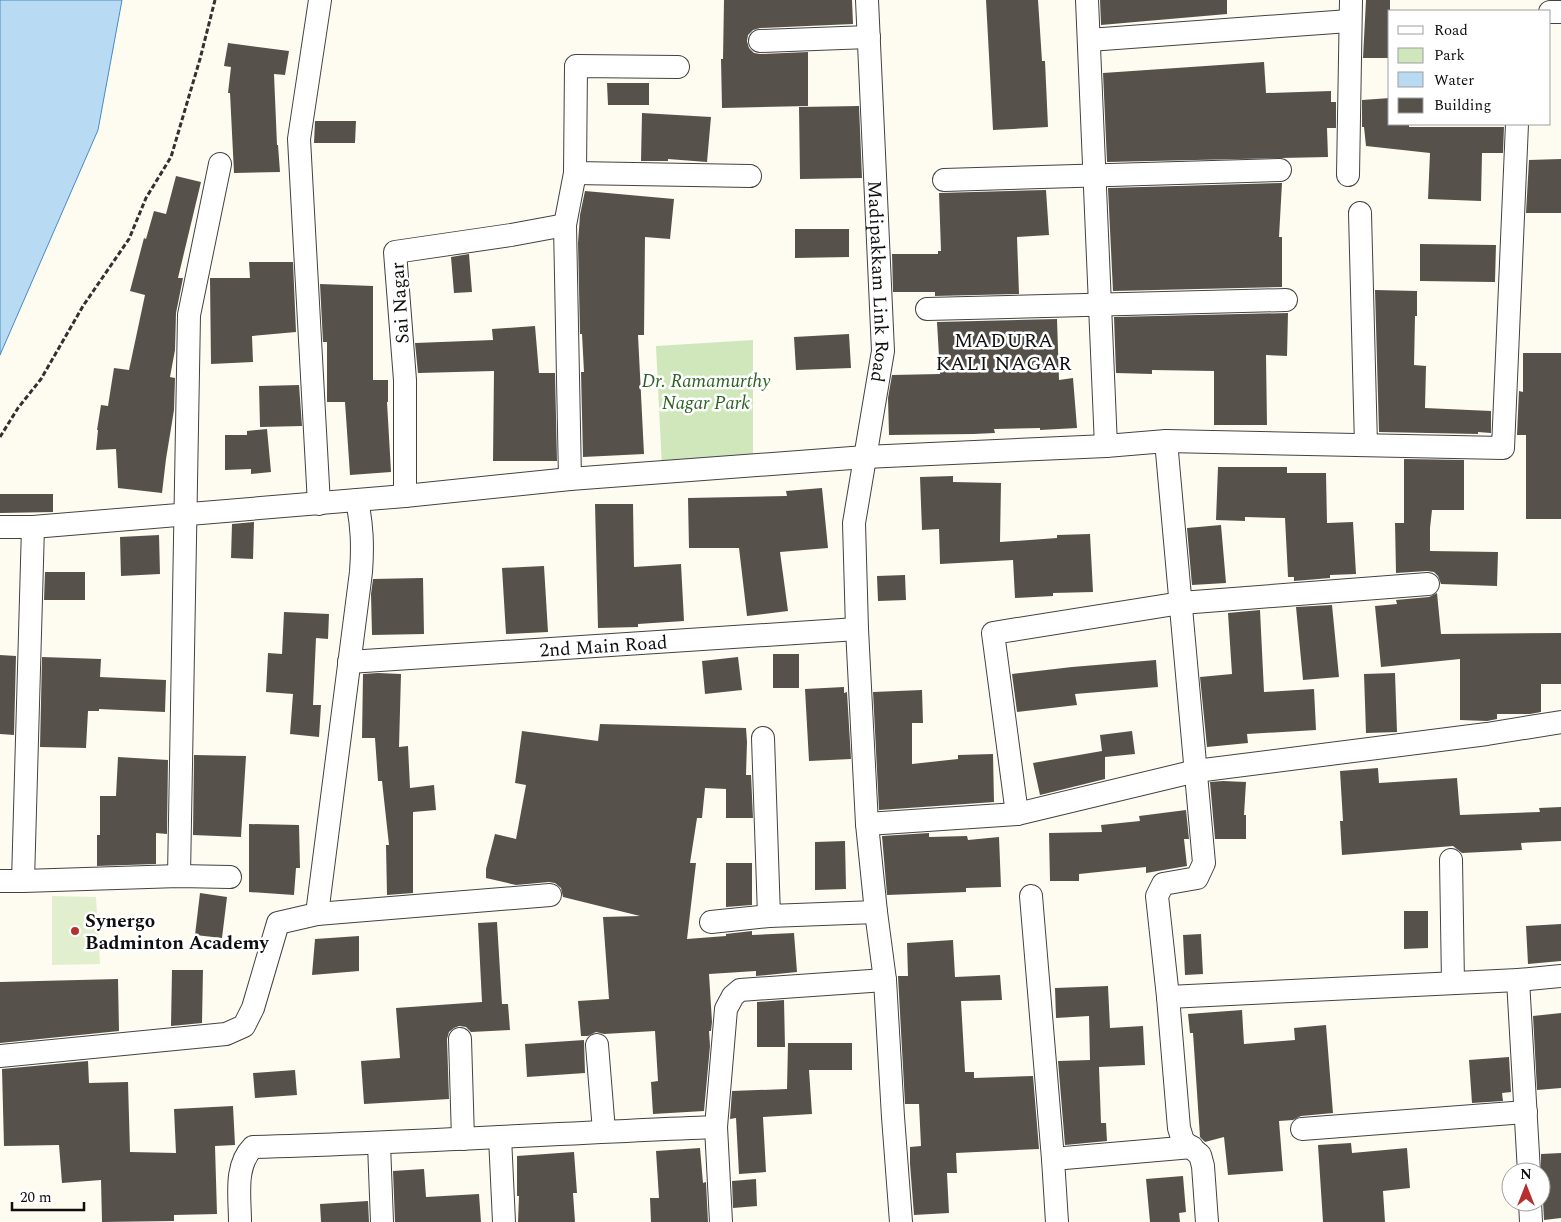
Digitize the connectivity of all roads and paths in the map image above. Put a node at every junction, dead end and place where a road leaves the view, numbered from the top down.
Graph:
1 (215, 0) edge
2 (320, 0) edge
3 (867, 0) edge
4 (1087, 0) edge
5 (1350, 10) edge
6 (868, 36) junction
7 (760, 40) dead end
8 (1089, 40) junction
9 (678, 67) dead end
10 (1516, 125) edge
11 (220, 164) dead end
12 (1280, 170) dead end
13 (575, 173) junction
14 (1348, 175) dead end
15 (750, 176) dead end
16 (1095, 176) junction
17 (944, 180) dead end
18 (1360, 213) dead end
19 (566, 225) junction
20 (1286, 300) dead end
21 (1100, 305) junction
22 (927, 309) dead end
23 (0, 437) edge
24 (1166, 441) junction
25 (1366, 445) junction
26 (1106, 446) junction
27 (865, 457) junction
28 (570, 479) junction
29 (405, 496) junction
30 (357, 500) junction
31 (319, 504) junction
32 (185, 514) junction
33 (0, 527) edge
34 (33, 527) junction
35 (1428, 584) dead end
36 (1181, 603) junction
37 (857, 629) junction
38 (349, 662) junction
39 (1561, 722) edge
40 (763, 738) dead end
41 (1196, 771) junction
42 (1017, 814) junction
43 (867, 824) junction
44 (1451, 860) dead end
45 (179, 876) junction
46 (230, 877) dead end
47 (0, 880) edge
48 (23, 882) junction
49 (550, 895) dead end
50 (1031, 896) dead end
51 (876, 912) junction
52 (317, 914) junction
53 (769, 916) junction
54 (712, 922) dead end
55 (1561, 976) edge
56 (885, 980) junction
57 (1518, 980) junction
58 (1453, 983) junction
59 (1168, 997) junction
60 (460, 1039) dead end
61 (597, 1045) dead end
62 (0, 1056) edge
63 (1526, 1112) junction
64 (716, 1127) junction
65 (1302, 1129) dead end
66 (604, 1131) junction
67 (500, 1137) junction
68 (463, 1139) junction
69 (379, 1144) junction
70 (1192, 1147) junction
71 (1053, 1159) junction
72 (1528, 1162) edge
73 (240, 1222) edge
74 (382, 1222) edge
75 (504, 1222) edge
76 (721, 1222) edge
77 (901, 1222) edge
78 (1057, 1222) edge
79 (1207, 1222) edge

1 - 23 path
2 - 31 street
3 - 6 street, Madipakkam Link Road
4 - 8 street
5 - 8 street
5 - 14 street
6 - 7 street
6 - 27 street, Madipakkam Link Road
8 - 16 street
9 - 13 street
10 - 25 street
11 - 32 street
12 - 16 street
13 - 15 street
13 - 19 street
16 - 17 street
16 - 21 street
18 - 25 street
19 - 28 street
19 - 29 street, Sai Nagar
20 - 21 street
21 - 22 street
21 - 26 street
24 - 25 street
24 - 26 street
24 - 36 street
26 - 27 street
27 - 28 street
27 - 37 street, Madipakkam Link Road
28 - 29 street
29 - 30 street
30 - 31 street
30 - 38 street
31 - 32 street
32 - 34 street
32 - 45 street
33 - 34 street
34 - 48 street
35 - 36 street
36 - 41 street
36 - 42 street
37 - 38 street, 2nd Main Road
37 - 43 street, Madipakkam Link Road
38 - 52 street
39 - 41 street
40 - 53 street
41 - 42 street
41 - 59 street
42 - 43 street
43 - 51 street, Madipakkam Link Road
44 - 58 street
45 - 46 street
45 - 48 street
47 - 48 street
49 - 52 street
50 - 71 street
51 - 53 street
51 - 56 street, Madipakkam Link Road
52 - 62 street
53 - 54 street
55 - 57 street
56 - 64 street
56 - 77 street, Madipakkam Link Road
57 - 58 street
57 - 63 street
58 - 59 street
59 - 70 street
60 - 68 street
61 - 66 street
63 - 65 street
63 - 72 street
64 - 66 street
64 - 76 street
66 - 67 street
67 - 68 street
67 - 75 street
68 - 69 street
69 - 73 street
69 - 74 street
70 - 71 street
70 - 79 street
71 - 78 street

